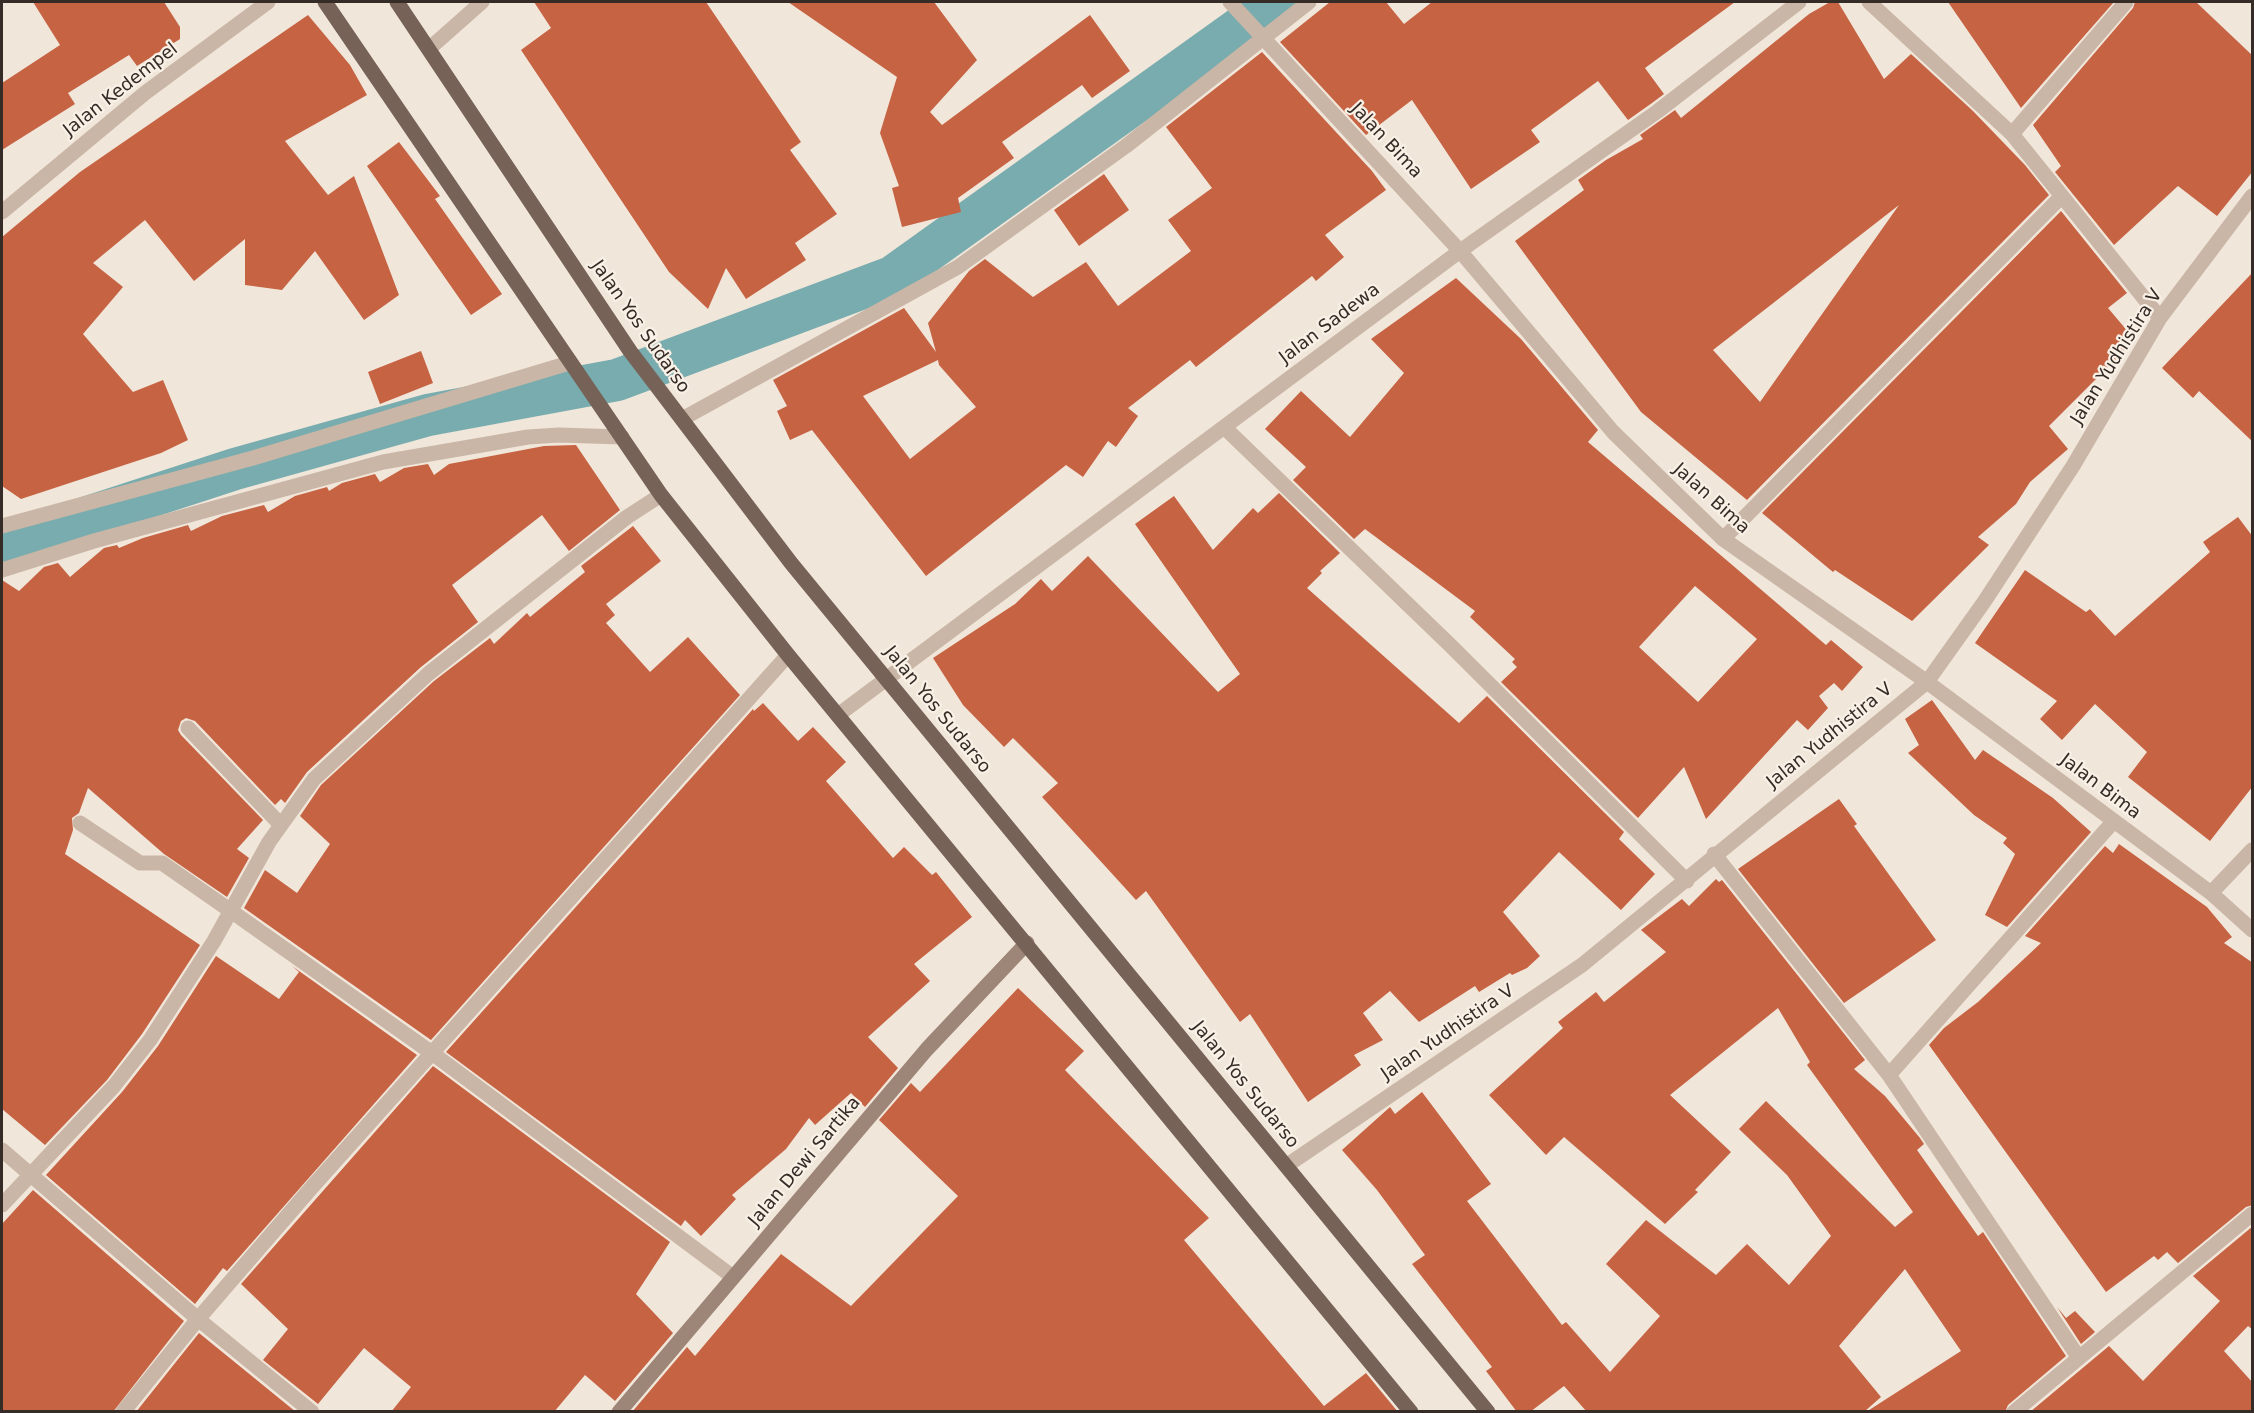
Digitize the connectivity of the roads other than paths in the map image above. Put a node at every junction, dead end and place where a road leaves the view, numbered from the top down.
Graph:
1 (268, 2) edge
2 (326, 2) edge
3 (397, 2) edge
4 (482, 2) edge
5 (1309, 2) edge
6 (1799, 2) edge
7 (1869, 2) edge
8 (2126, 2) edge
9 (1232, 3) edge
10 (1260, 34) junction
11 (430, 48) junction
12 (2012, 134) junction
13 (2253, 196) edge
14 (2061, 197) junction
15 (2, 212) edge
16 (1461, 251) junction
17 (2160, 318) junction
18 (570, 365) junction
19 (682, 419) junction
20 (1225, 428) junction
21 (619, 432) junction
22 (661, 495) junction
23 (2, 526) edge
24 (1723, 539) junction
25 (2, 570) edge
26 (788, 655) junction
27 (885, 678) junction
28 (1927, 682) junction
29 (838, 715) junction
30 (188, 728) dead end
31 (2113, 822) junction
32 (80, 823) dead end
33 (280, 824) junction
34 (2253, 850) edge
35 (1714, 854) junction
36 (1687, 881) junction
37 (2211, 893) junction
38 (231, 911) junction
39 (2253, 930) edge
40 (1027, 943) junction
41 (432, 1053) junction
42 (1889, 1076) junction
43 (2, 1150) edge
44 (1286, 1166) junction
45 (29, 1174) junction
46 (2, 1205) edge
47 (2253, 1214) edge
48 (733, 1277) junction
49 (198, 1319) junction
50 (2079, 1358) junction
51 (123, 1412) edge
52 (312, 1412) edge
53 (620, 1412) edge
54 (1411, 1412) edge
55 (1488, 1412) edge
56 (2014, 1412) edge

1 - 15 street, Jalan Kedempel
2 - 18 main road
3 - 11 main road, Jalan Yos Sudarso
4 - 11 street
5 - 10 street
6 - 16 street, Jalan Sadewa
7 - 12 street
8 - 12 street
9 - 10 street, Jalan Bima
10 - 16 street, Jalan Bima
10 - 19 street
11 - 19 main road, Jalan Yos Sudarso
12 - 14 street
13 - 17 street, Jalan Yudhistira V
14 - 17 street
14 - 24 street
16 - 20 street, Jalan Sadewa
16 - 24 street, Jalan Bima
17 - 28 street, Jalan Yudhistira V
18 - 21 main road
18 - 23 street
19 - 27 main road, Jalan Yos Sudarso
20 - 27 street, Jalan Sadewa
20 - 36 street
21 - 22 main road
21 - 25 street
22 - 26 main road
22 - 33 street
24 - 28 street, Jalan Bima
26 - 29 main road
26 - 41 street
27 - 29 street, Jalan Sadewa
27 - 44 main road, Jalan Yos Sudarso
28 - 31 street, Jalan Bima
28 - 35 street, Jalan Yudhistira V
29 - 40 main road
30 - 33 street
31 - 37 street, Jalan Bima
31 - 42 street
32 - 38 street
33 - 38 street
34 - 37 street
35 - 36 street, Jalan Yudhistira V
35 - 42 street
36 - 44 street, Jalan Yudhistira V
37 - 39 street, Jalan Bima
38 - 41 street
38 - 45 street
40 - 48 main road, Jalan Dewi Sartika
40 - 54 main road
41 - 48 street
41 - 49 street
42 - 50 street
43 - 45 street
44 - 55 main road, Jalan Yos Sudarso
45 - 46 street
45 - 49 street
47 - 50 street
48 - 53 main road, Jalan Dewi Sartika
49 - 51 street
49 - 52 street
50 - 56 street

